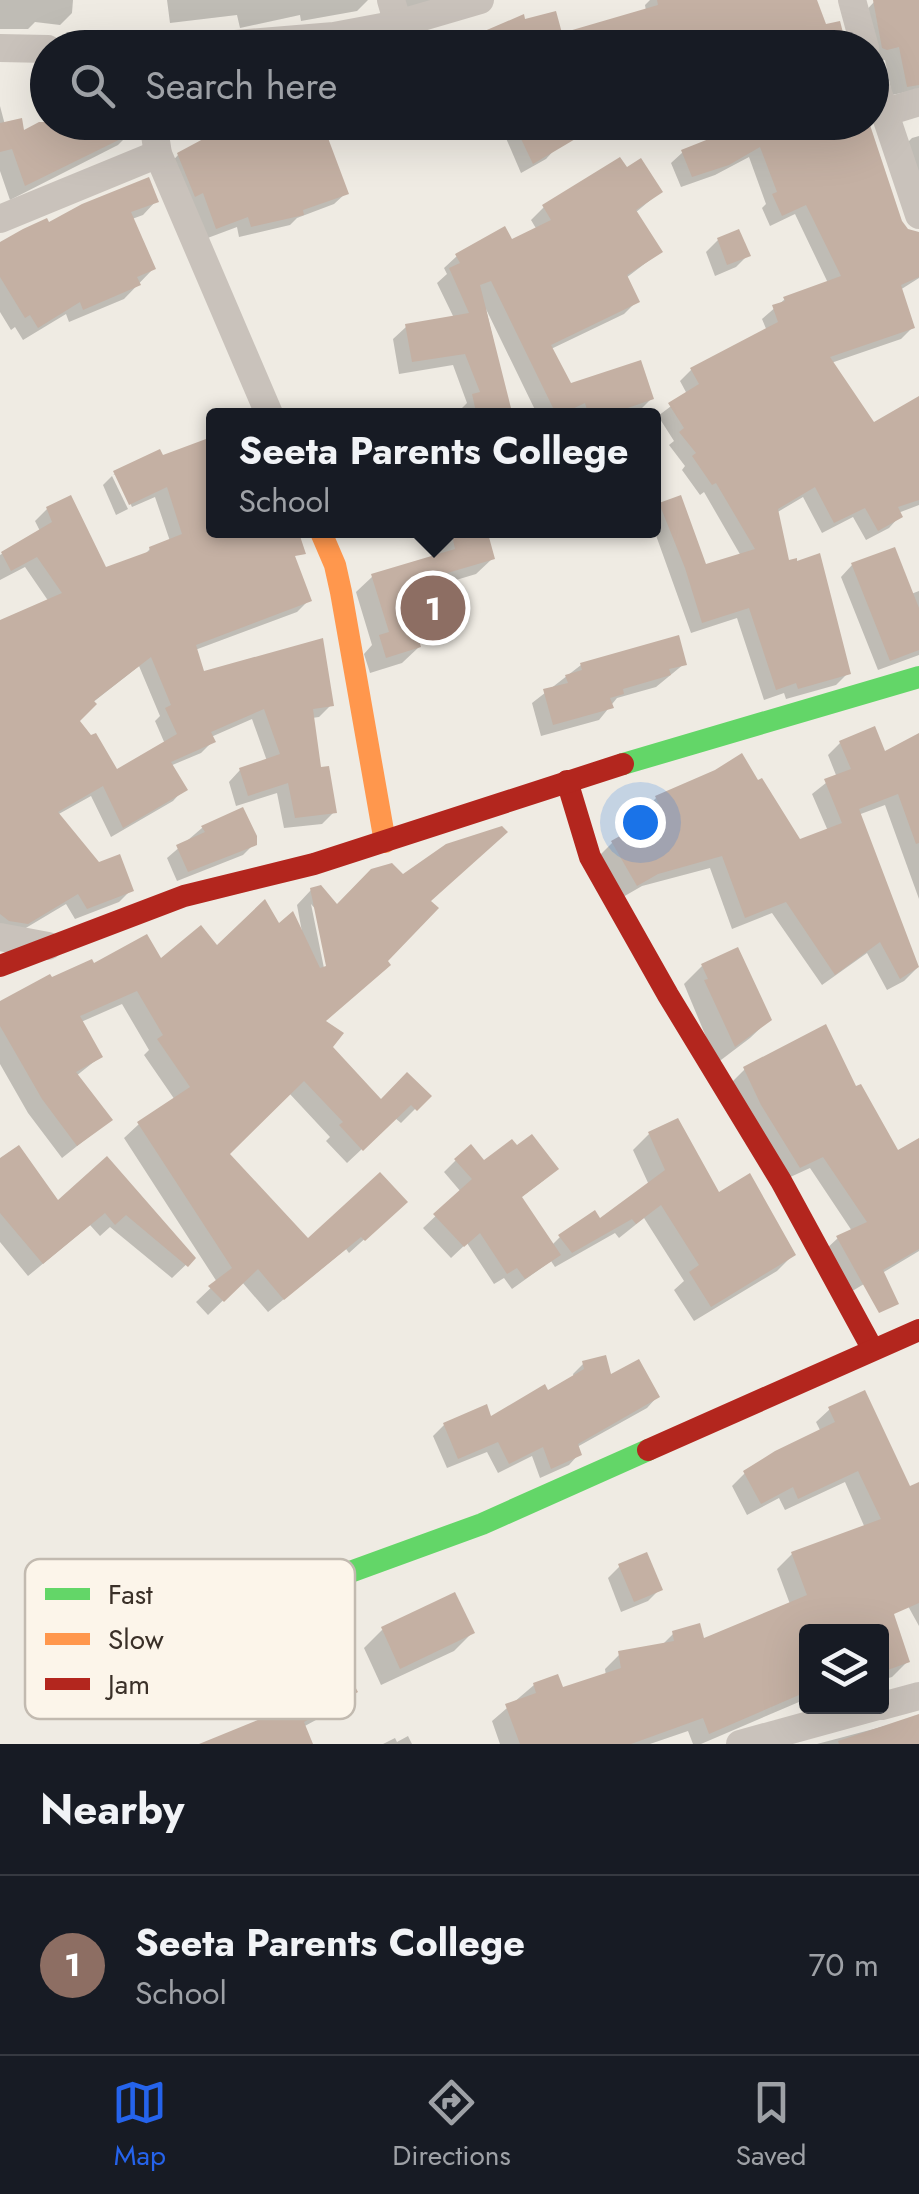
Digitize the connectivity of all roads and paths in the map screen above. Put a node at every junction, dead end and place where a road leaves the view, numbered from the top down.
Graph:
1 (480, 0) edge
2 (852, 0) edge
3 (394, 12) edge
4 (349, 30) edge
5 (860, 30) edge
6 (0, 48) edge
7 (30, 49) edge
8 (919, 102) edge
9 (889, 112) edge
10 (889, 131) edge
11 (156, 140) edge
12 (158, 154) junction
13 (919, 215) edge
14 (0, 219) edge
15 (267, 408) edge
16 (323, 538) edge
17 (919, 677) edge
18 (567, 781) junction
19 (385, 842) junction
20 (0, 937) edge
21 (48, 946) junction
22 (0, 966) edge
23 (919, 1330) edge
24 (872, 1348) junction
25 (355, 1570) edge
26 (919, 1696) edge
27 (889, 1704) edge
28 (851, 1714) edge
29 (740, 1744) edge

1 - 3 street
2 - 5 street
3 - 4 street
6 - 7 street
8 - 9 street
10 - 13 street
11 - 12 street
12 - 14 street
12 - 15 street
16 - 19 street
17 - 18 street
18 - 19 street
18 - 24 street
19 - 21 street
20 - 21 street
21 - 22 street
23 - 24 street
24 - 25 street
26 - 27 street
28 - 29 street

